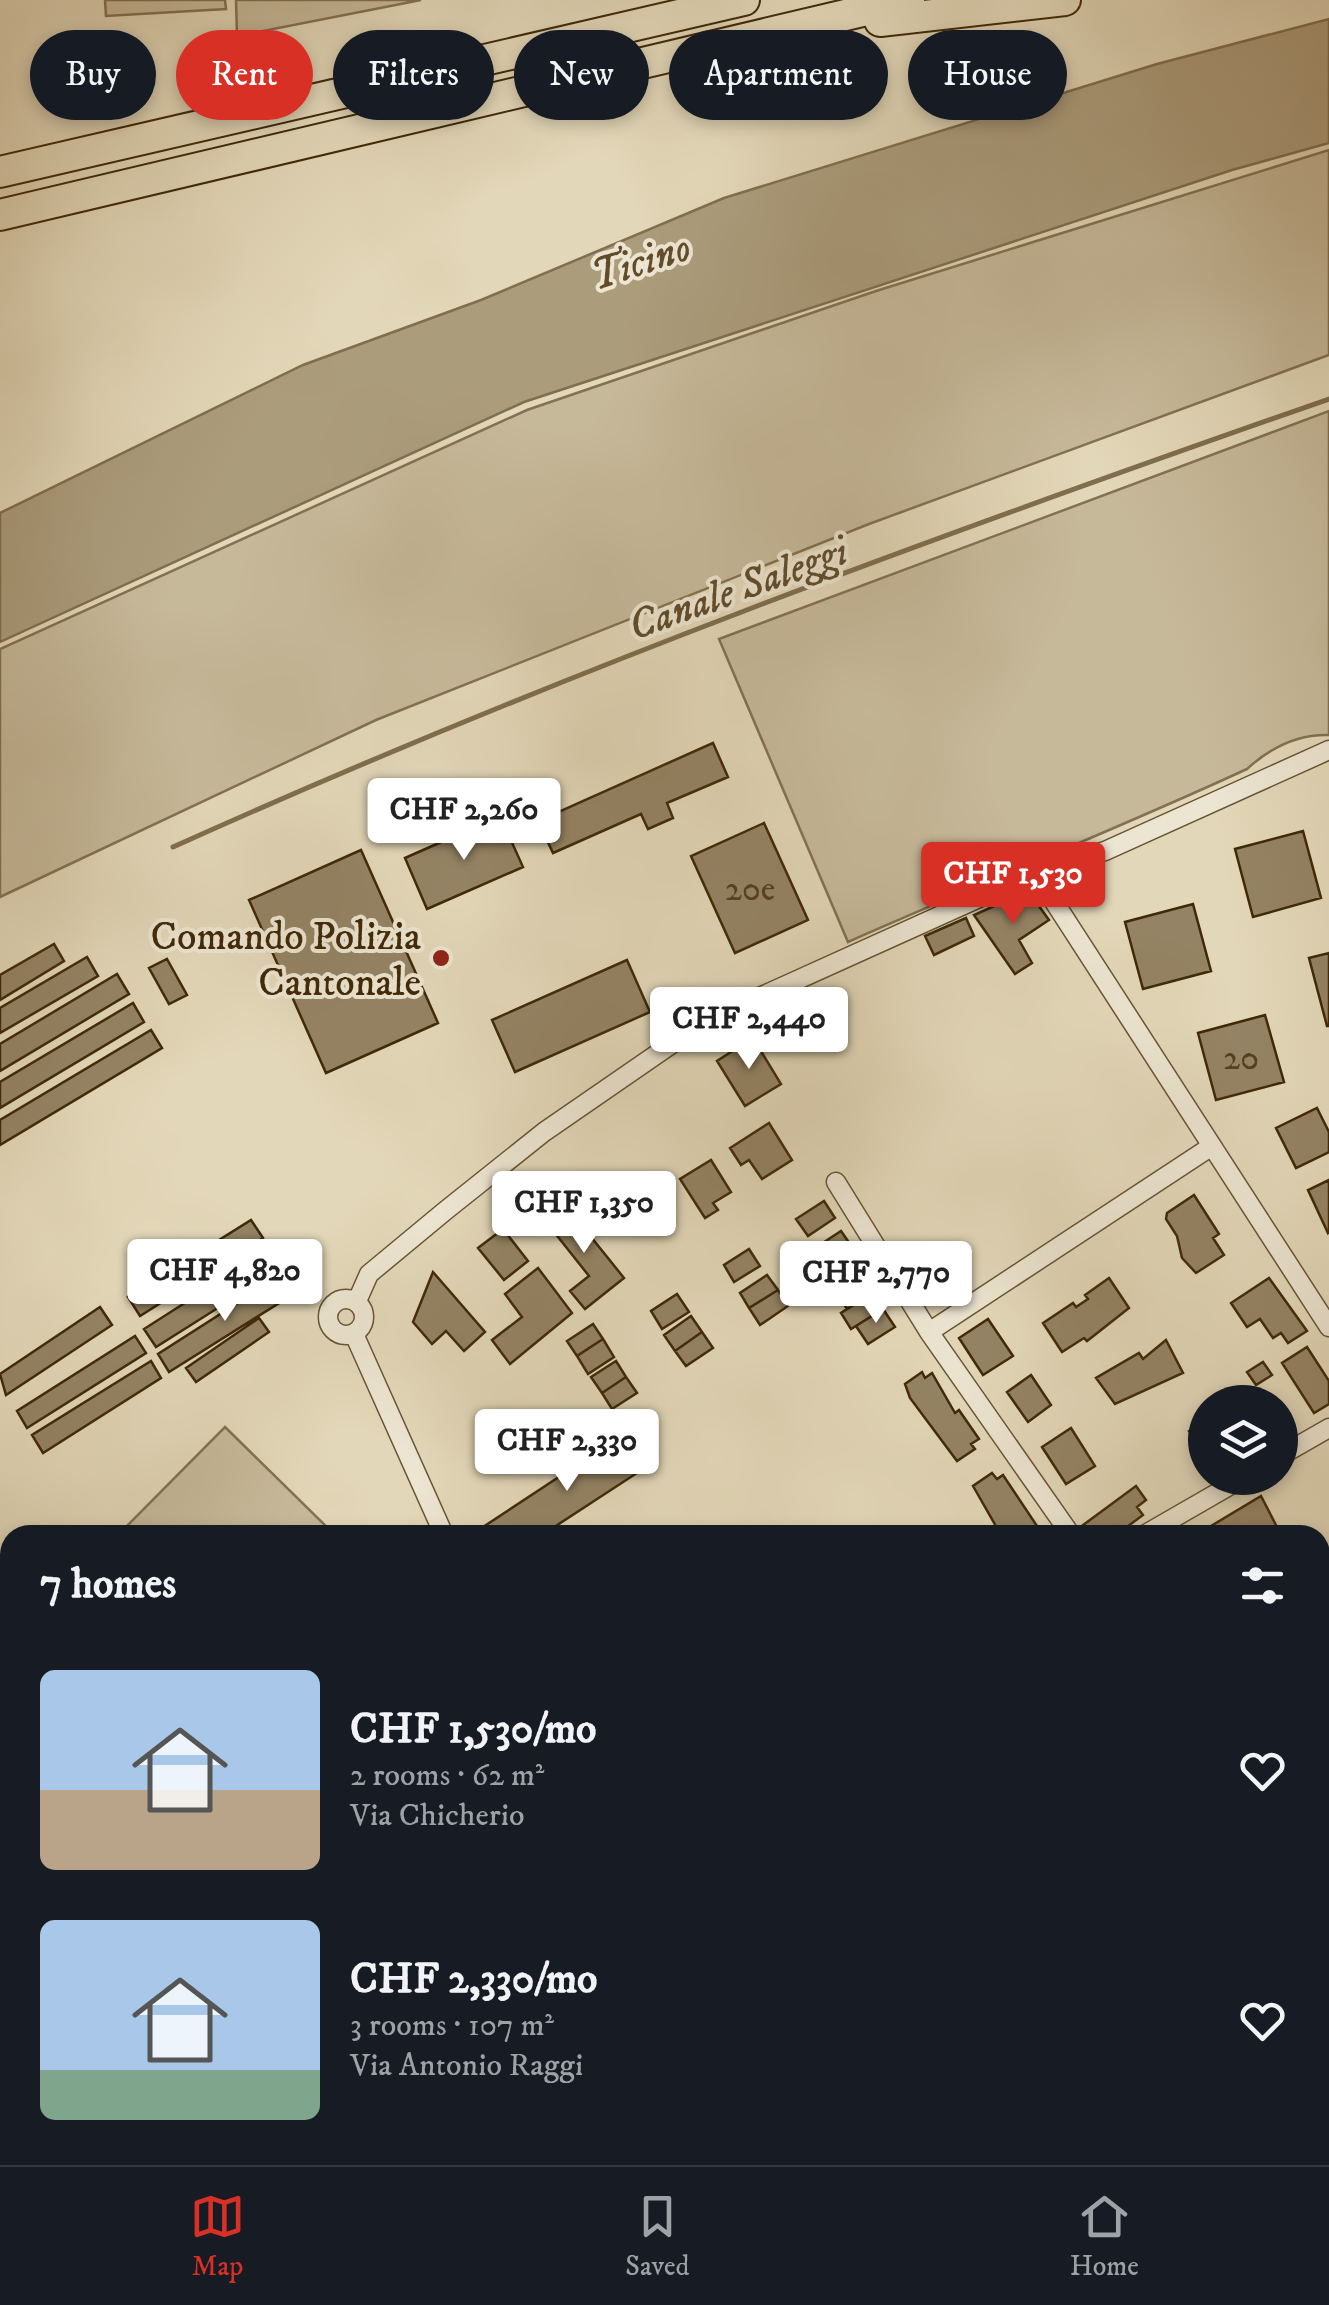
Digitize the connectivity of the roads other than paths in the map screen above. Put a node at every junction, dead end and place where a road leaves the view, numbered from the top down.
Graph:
1 (721, 0) edge
2 (744, 0) edge
3 (908, 0) edge
4 (1065, 0) edge
5 (673, 17) junction
6 (776, 30) edge
7 (781, 30) edge
8 (669, 56) edge
9 (0, 172) edge
10 (0, 215) edge
11 (1329, 750) edge
12 (1041, 870) junction
13 (1212, 1146) junction
14 (836, 1182) dead end
15 (356, 1301) junction
16 (1329, 1327) edge
17 (929, 1332) junction
18 (354, 1334) junction
19 (1329, 1428) edge
20 (1298, 1446) edge
21 (1213, 1495) edge
22 (440, 1525) edge
23 (1064, 1525) edge
24 (1161, 1525) edge

1 - 5 highway
2 - 5 highway
3 - 6 highway
4 - 7 highway
5 - 9 highway
8 - 10 highway
11 - 12 street
12 - 13 street
12 - 15 street
13 - 16 street
13 - 17 street
14 - 17 street
15 - 18 street
15 - 18 street
17 - 23 street
18 - 22 street
19 - 20 street
21 - 24 street

